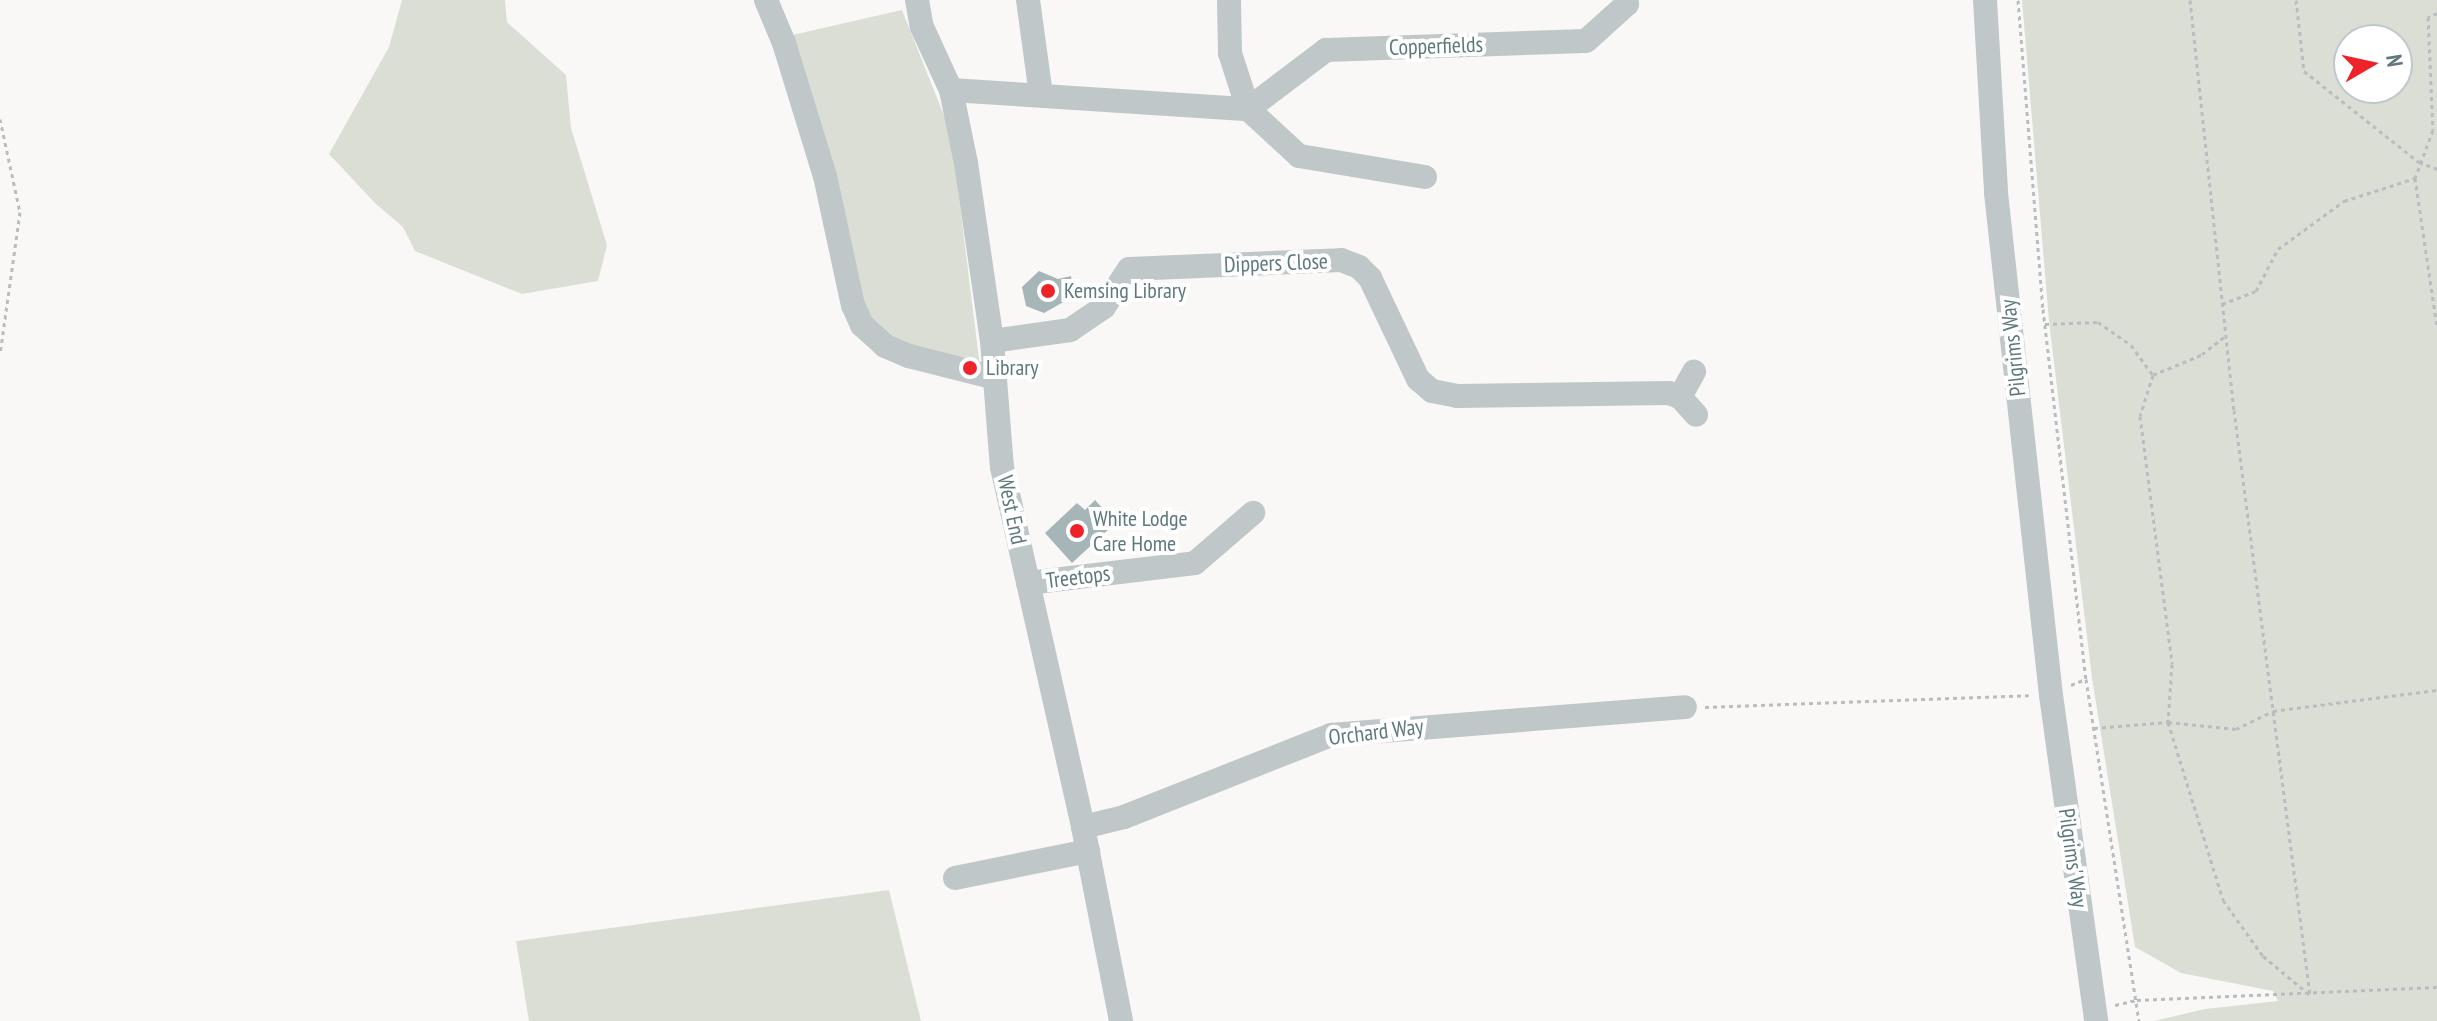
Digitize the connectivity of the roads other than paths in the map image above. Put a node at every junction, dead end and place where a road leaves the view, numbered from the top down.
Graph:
1 (766, 0) edge
2 (917, 0) edge
3 (1028, 0) edge
4 (1229, 0) edge
5 (1626, 0) edge
6 (1985, 0) edge
7 (951, 90) junction
8 (1041, 95) junction
9 (1248, 109) junction
10 (1425, 177) dead end
11 (992, 341) junction
12 (1694, 372) dead end
13 (995, 378) junction
14 (1253, 513) dead end
15 (1028, 583) junction
16 (2051, 695) joint
17 (1685, 707) road end
18 (1083, 827) junction
19 (1088, 851) junction
20 (955, 878) dead end
21 (2096, 1015) edge
22 (1121, 1021) edge

1 - 13 street
2 - 7 street, West End
3 - 8 street
4 - 9 street
5 - 9 street, Copperfields
6 - 16 street, Pilgrims Way
7 - 8 street
7 - 11 street, West End
8 - 9 street
9 - 10 street
11 - 12 street, Dippers Close
11 - 13 street, West End
13 - 15 street, West End
14 - 15 street, Treetops
15 - 18 street, West End
16 - 21 street, Pilgrims' Way
17 - 18 street, Orchard Way
18 - 19 street, West End
19 - 20 street
19 - 22 street, West End

